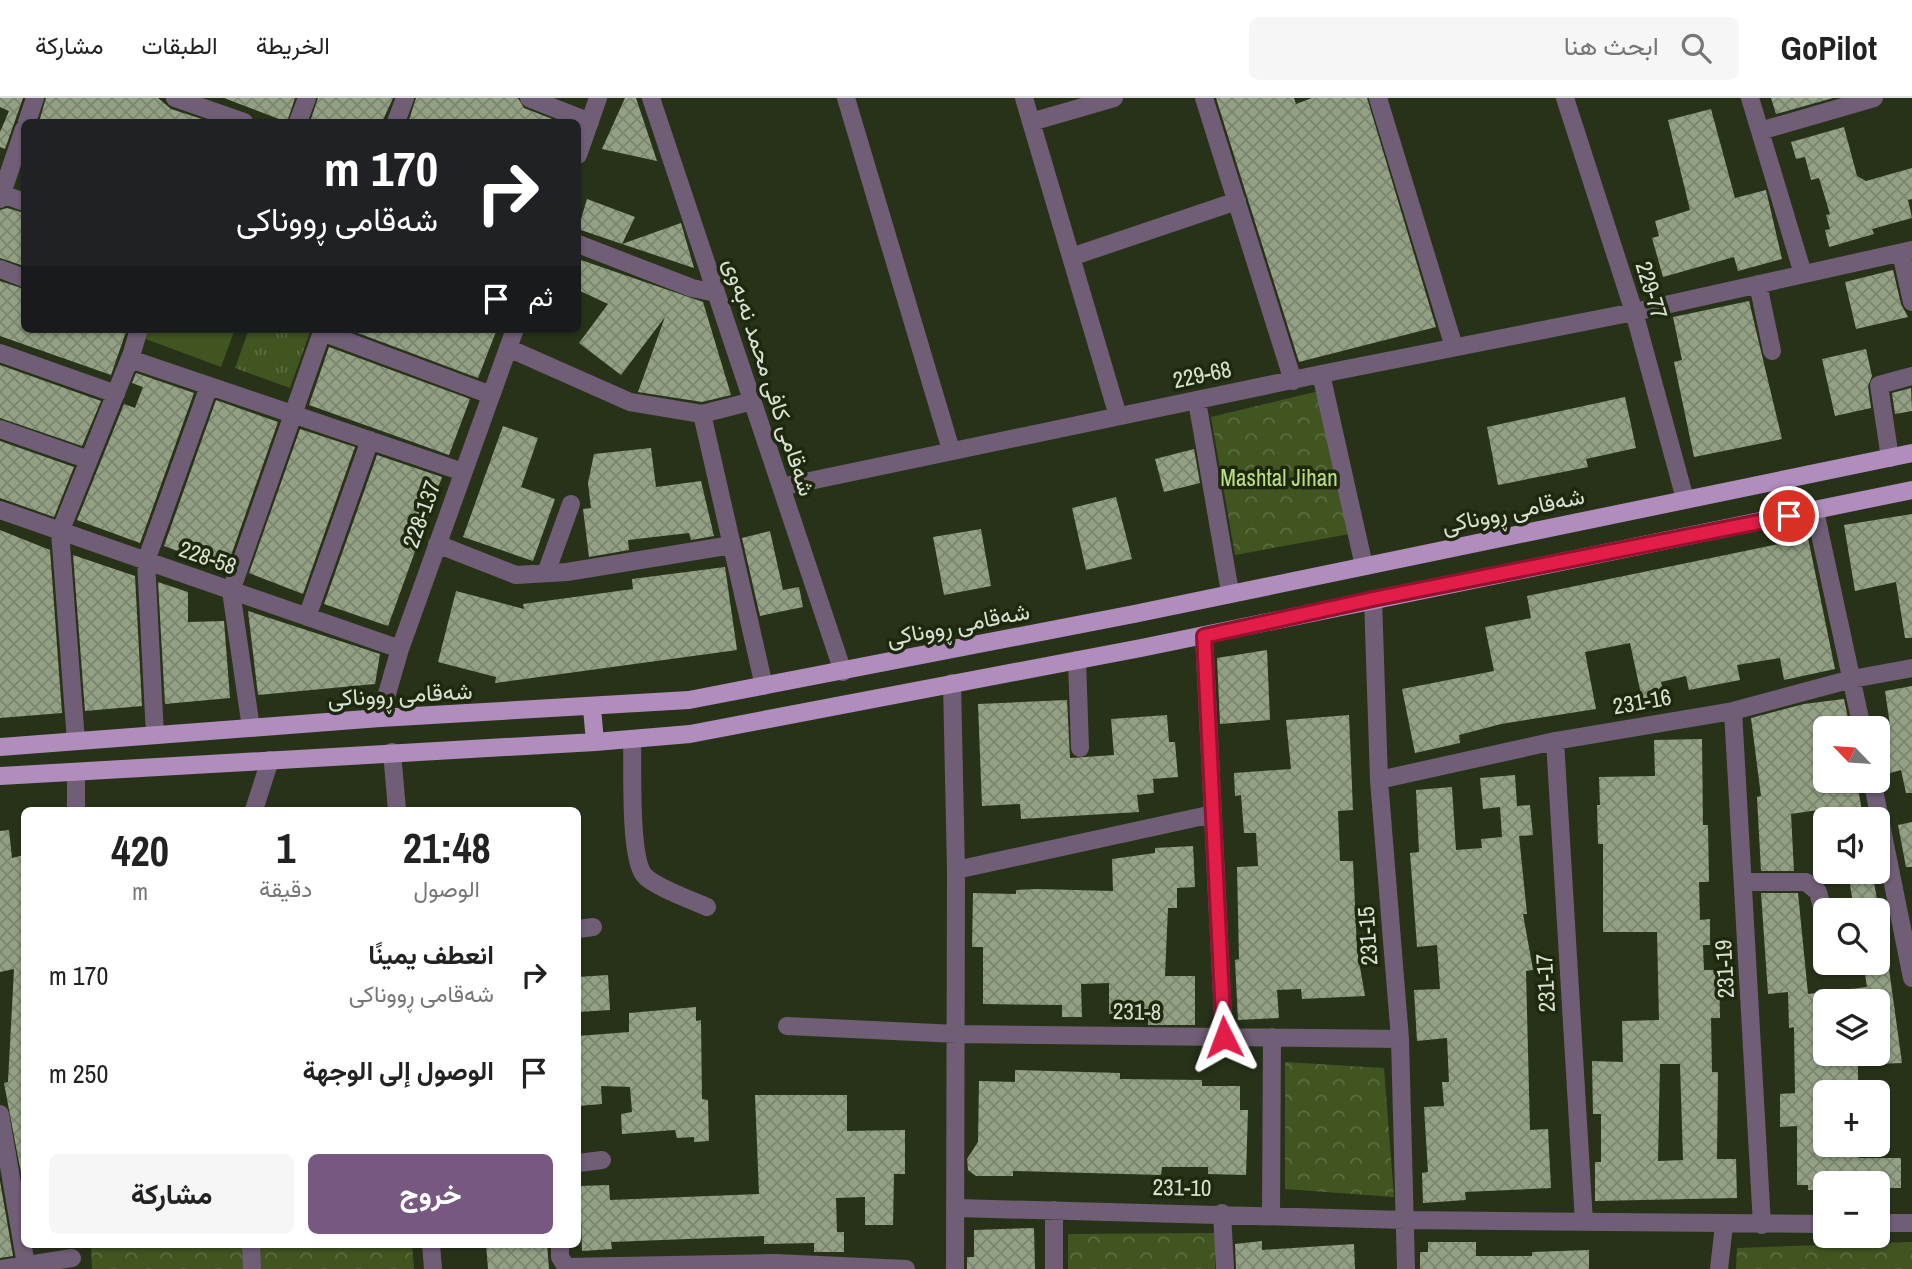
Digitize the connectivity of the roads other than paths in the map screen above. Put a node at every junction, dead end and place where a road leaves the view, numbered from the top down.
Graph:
1 (36, 98) edge
2 (175, 98) edge
3 (307, 98) edge
4 (405, 98) edge
5 (529, 98) edge
6 (598, 98) edge
7 (651, 98) edge
8 (846, 98) edge
9 (1024, 98) edge
10 (1114, 98) edge
11 (1204, 98) edge
12 (1378, 98) edge
13 (1565, 98) edge
14 (1750, 98) edge
15 (1874, 98) edge
16 (214, 111) edge
17 (28, 119) edge
18 (236, 119) edge
19 (300, 119) edge
20 (397, 119) edge
21 (590, 122) junction
22 (1031, 122) junction
23 (1760, 131) junction
24 (21, 135) edge
25 (581, 147) edge
26 (5, 167) edge
27 (1, 196) edge
28 (21, 201) edge
29 (1237, 201) junction
30 (581, 245) edge
31 (1906, 252) edge
32 (1071, 257) junction
33 (0, 269) edge
34 (1803, 274) junction
35 (21, 277) edge
36 (1758, 284) junction
37 (716, 293) junction
38 (1912, 302) edge
39 (1634, 312) junction
40 (138, 333) edge
41 (321, 333) edge
42 (327, 333) edge
43 (514, 333) edge
44 (1454, 347) junction
45 (508, 348) junction
46 (1772, 351) dead end
47 (0, 354) edge
48 (130, 359) junction
49 (1321, 374) junction
50 (1912, 376) edge
51 (1293, 381) junction
52 (209, 386) junction
53 (116, 394) junction
54 (491, 395) junction
55 (753, 401) junction
56 (1197, 401) junction
57 (702, 414) junction
58 (293, 415) junction
59 (1118, 416) junction
60 (0, 429) edge
61 (370, 440) junction
62 (951, 450) junction
63 (1912, 453) edge
64 (1890, 457) junction
65 (89, 460) junction
66 (463, 472) junction
67 (781, 487) junction
68 (1912, 490) edge
69 (1685, 499) junction
70 (571, 504) dead end
71 (0, 510) edge
72 (1815, 511) junction
73 (60, 532) junction
74 (437, 544) junction
75 (732, 545) junction
76 (146, 561) junction
77 (1364, 566) junction
78 (546, 573) junction
79 (231, 591) junction
80 (1230, 592) junction
81 (1373, 599) junction
82 (307, 617) junction
83 (1204, 636) junction
84 (400, 649) junction
85 (1077, 660) junction
86 (1912, 668) edge
87 (843, 672) junction
88 (1852, 679) junction
89 (952, 683) junction
90 (764, 686) junction
91 (592, 708) junction
92 (1733, 711) junction
93 (1860, 716) edge
94 (380, 718) junction
95 (250, 728) junction
96 (155, 735) junction
97 (632, 739) junction
98 (76, 741) junction
99 (1555, 741) junction
100 (595, 742) junction
101 (0, 747) edge
102 (1080, 748) dead end
103 (392, 752) junction
104 (270, 760) junction
105 (76, 772) junction
106 (0, 776) edge
107 (1380, 779) junction
108 (1876, 793) edge
109 (76, 807) edge
110 (255, 807) edge
111 (397, 807) edge
112 (1213, 814) junction
113 (956, 870) junction
114 (1745, 882) junction
115 (1820, 898) edge
116 (1905, 901) edge
117 (707, 907) dead end
118 (1912, 978) edge
119 (786, 1026) dead end
120 (957, 1034) junction
121 (1224, 1037) junction
122 (1272, 1037) junction
123 (1400, 1039) junction
124 (0, 1114) edge
125 (602, 1160) dead end
126 (581, 1163) edge
127 (957, 1208) junction
128 (1054, 1210) junction
129 (1222, 1213) junction
130 (1271, 1214) junction
131 (1406, 1220) junction
132 (1584, 1222) junction
133 (1890, 1223) edge
134 (1912, 1223) edge
135 (1813, 1224) edge
136 (1724, 1225) junction
137 (1762, 1225) junction
138 (21, 1236) edge
139 (23, 1248) edge
140 (251, 1248) edge
141 (431, 1248) edge
142 (560, 1248) edge
143 (72, 1257) edge
144 (26, 1265) junction
145 (724, 1266) edge
146 (2, 1269) edge
147 (252, 1269) edge
148 (433, 1269) edge
149 (905, 1269) edge
150 (955, 1269) edge
151 (1054, 1269) edge
152 (1225, 1269) edge
153 (1406, 1269) edge
154 (1719, 1269) edge

1 - 17 street
2 - 16 street
3 - 19 street
4 - 20 street
5 - 21 street
6 - 21 street
7 - 37 street, شەقامی کافی محمد نەبەوی
8 - 62 street
9 - 22 street
10 - 22 street
11 - 29 street
12 - 44 street
13 - 39 street, 229-77
14 - 23 street
15 - 23 street
16 - 18 street
21 - 25 street
22 - 32 street
23 - 34 street
24 - 26 street
26 - 27 street
27 - 28 street
29 - 32 street
29 - 51 street
30 - 37 street
31 - 34 street, 229-68
31 - 38 street
32 - 59 street
33 - 35 street
34 - 36 street, 229-68
36 - 39 street, 229-68
36 - 46 street
37 - 55 street, شەقامی کافی محمد نەبەوی
39 - 44 street, 229-68
39 - 69 street, 229-77
40 - 48 street
41 - 58 street
42 - 54 street
43 - 45 street, 228-137
44 - 49 street, 229-68
45 - 54 street, 228-137
45 - 57 street
47 - 53 street
48 - 52 street
48 - 53 street
49 - 51 street, 229-68
49 - 77 street
50 - 64 street
51 - 56 street, 229-68
52 - 58 street
52 - 76 street
53 - 65 street
54 - 66 street, 228-137
55 - 57 street
55 - 67 street, شەقامی کافی محمد نەبەوی
56 - 59 street, 229-68
56 - 80 street
57 - 75 street
58 - 61 street
58 - 79 street
59 - 62 street, 229-68
60 - 65 street
61 - 66 street
61 - 82 street
62 - 67 street, 229-68
63 - 64 main road, شەقامی ڕووناکی
64 - 69 main road, شەقامی ڕووناکی
65 - 73 street
66 - 74 street, 228-137
67 - 87 street, شەقامی کافی محمد نەبەوی
68 - 72 main road
69 - 77 main road, شەقامی ڕووناکی
70 - 78 street
71 - 73 street, 228-58
72 - 81 main road
72 - 88 street
73 - 76 street, 228-58
73 - 98 street
74 - 78 street
74 - 84 street, 228-137
75 - 78 street
75 - 90 street
76 - 79 street, 228-58
76 - 96 street
77 - 80 main road, شەقامی ڕووناکی
79 - 82 street, 228-58
79 - 95 street
80 - 87 main road, شەقامی ڕووناکی
81 - 83 main road
81 - 107 street, 231-15
82 - 84 street, 228-58
83 - 85 main road
83 - 112 street
84 - 94 street, 228-137
85 - 89 main road
85 - 102 street
86 - 88 street, 231-16
87 - 90 main road, شەقامی ڕووناکی
88 - 92 street, 231-16
88 - 93 street
89 - 97 main road
89 - 113 street
90 - 91 main road, شەقامی ڕووناکی
91 - 94 main road, شەقامی ڕووناکی
91 - 100 main road
92 - 99 street, 231-16
92 - 114 street, 231-19
94 - 95 main road, شەقامی ڕووناکی
95 - 96 main road, شەقامی ڕووناکی
96 - 98 main road, شەقامی ڕووناکی
97 - 100 main road
97 - 117 street
98 - 101 main road, شەقامی ڕووناکی
99 - 107 street, 231-16
99 - 132 street, 231-17
100 - 103 main road
103 - 104 main road
103 - 111 street
104 - 105 main road
104 - 110 street
105 - 106 main road
105 - 109 street
107 - 123 street, 231-15
108 - 116 street
112 - 113 street
112 - 121 street
113 - 120 street
114 - 115 street
114 - 137 street, 231-19
116 - 118 street
119 - 120 street, 231-8
120 - 121 street, 231-8
120 - 127 street
121 - 122 street, 231-8
122 - 123 street, 231-8
122 - 130 street
123 - 131 street, 231-15
124 - 138 street
125 - 126 street
127 - 128 street, 231-10
127 - 150 street
128 - 129 street, 231-10
128 - 151 street
129 - 130 street, 231-10
129 - 152 street
130 - 131 street, 231-10
131 - 132 street, 231-10
131 - 153 street, 231-15
132 - 136 street, 231-10
133 - 134 street
135 - 137 street, 231-10
136 - 137 street, 231-10
136 - 154 street
139 - 144 street
140 - 147 street
141 - 148 street
142 - 145 street
143 - 144 street
144 - 146 street
145 - 149 street

